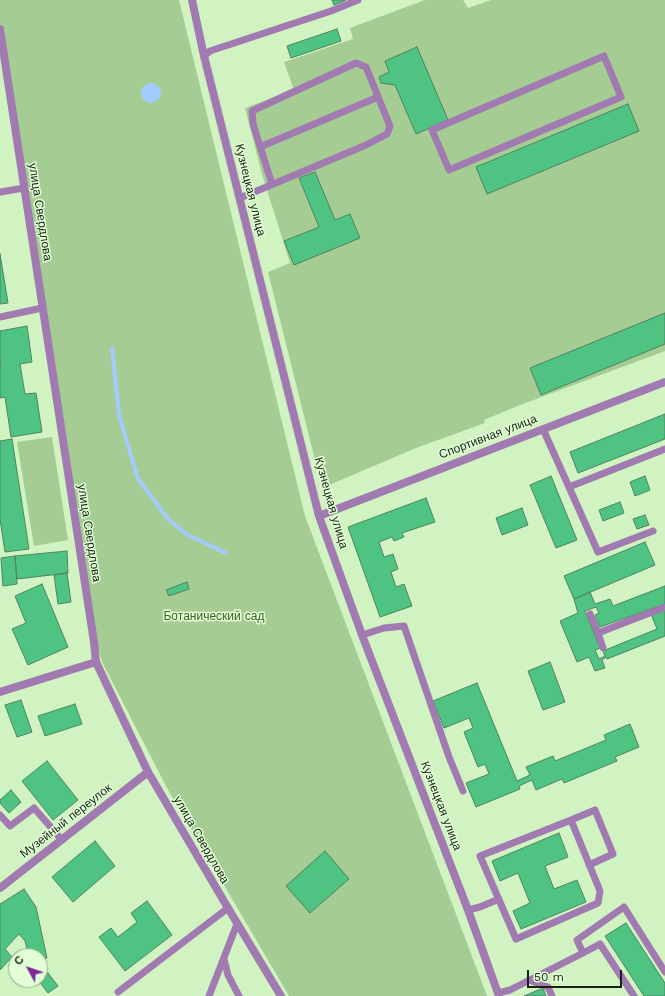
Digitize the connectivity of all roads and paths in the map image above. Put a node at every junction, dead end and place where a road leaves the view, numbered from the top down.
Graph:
1 (192, 0) edge
2 (358, 0) edge
3 (0, 29) edge
4 (204, 56) junction
5 (378, 96) junction
6 (260, 146) junction
7 (449, 170) joint
8 (272, 184) junction
9 (24, 188) junction
10 (0, 192) edge
11 (240, 198) junction
12 (42, 308) junction
13 (0, 317) edge
14 (665, 382) edge
15 (543, 429) junction
16 (665, 449) edge
17 (569, 486) junction
18 (319, 516) junction
19 (653, 531) dead end
20 (665, 607) edge
21 (590, 614) dead end
22 (598, 634) junction
23 (362, 636) junction
24 (603, 648) dead end
25 (96, 662) junction
26 (0, 692) edge
27 (148, 772) junction
28 (463, 791) dead end
29 (0, 815) edge
30 (571, 820) junction
31 (62, 840) junction
32 (590, 865) junction
33 (0, 888) edge
34 (499, 899) junction
35 (228, 908) junction
36 (468, 910) junction
37 (237, 924) junction
38 (583, 953) junction
39 (224, 958) junction
40 (665, 972) edge
41 (529, 980) junction
42 (118, 992) dead end
43 (499, 995) edge
44 (209, 996) edge
45 (239, 996) edge
46 (282, 996) edge
47 (552, 996) edge
48 (634, 996) edge

1 - 4 street, Кузнецкая улица
2 - 4 lane
3 - 9 street, улица Свердлова
4 - 11 street, Кузнецкая улица
5 - 6 lane
5 - 6 lane
5 - 8 lane
6 - 8 lane
7 - 7 lane
8 - 11 lane
9 - 10 lane
9 - 12 street, улица Свердлова
11 - 18 street, Кузнецкая улица
12 - 13 lane
12 - 25 street, улица Свердлова
14 - 15 street, Спортивная улица
15 - 17 lane
15 - 18 street, Спортивная улица
16 - 17 lane
17 - 19 lane
18 - 23 street, Кузнецкая улица
20 - 22 lane
21 - 22 lane
22 - 24 lane
23 - 28 lane
23 - 36 street, Кузнецкая улица
25 - 26 street
25 - 27 street, улица Свердлова
27 - 31 street, Музейный переулок
27 - 35 street, улица Свердлова
29 - 31 lane
30 - 32 lane
30 - 32 lane
30 - 34 lane
31 - 33 street, Музейный переулок
32 - 34 lane
34 - 36 lane
35 - 37 street, улица Свердлова
35 - 42 lane
36 - 43 street, Кузнецкая улица
37 - 39 lane
37 - 46 street, улица Свердлова
38 - 40 lane
38 - 41 lane
38 - 48 lane
39 - 44 lane
39 - 45 lane
41 - 43 lane
41 - 47 lane

